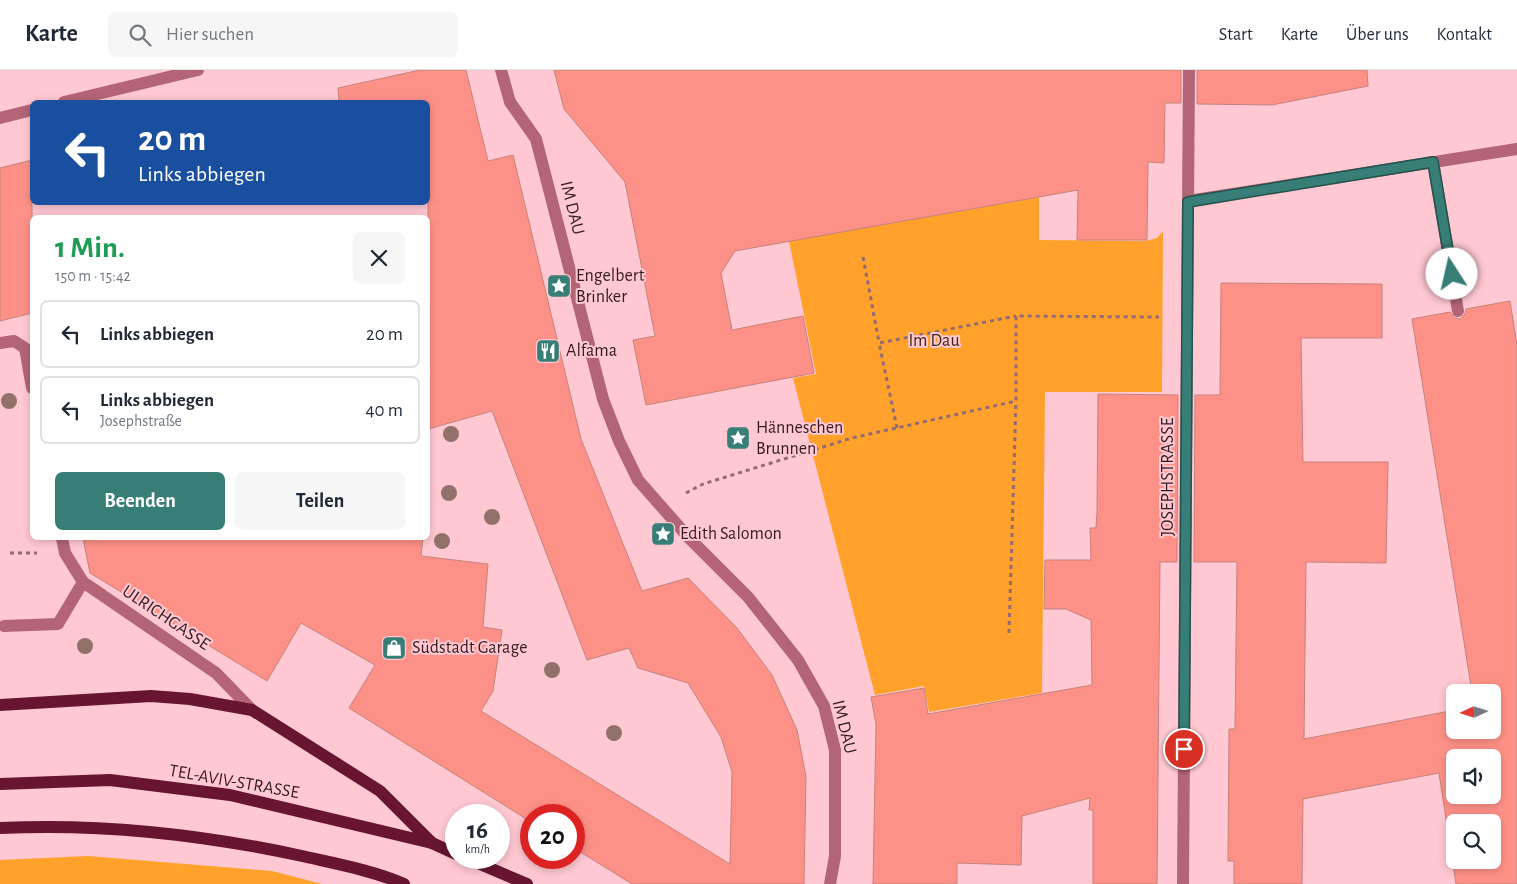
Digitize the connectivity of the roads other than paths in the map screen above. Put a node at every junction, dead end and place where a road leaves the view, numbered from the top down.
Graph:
1 (198, 70) edge
2 (501, 70) edge
3 (1189, 70) edge
4 (72, 100) edge
5 (30, 110) edge
6 (0, 118) edge
7 (1517, 149) edge
8 (1433, 162) junction
9 (1188, 202) junction
10 (1458, 311) dead end
11 (0, 344) edge
12 (29, 346) edge
13 (30, 360) edge
14 (62, 540) edge
15 (83, 582) junction
16 (4, 626) dead end
17 (0, 705) edge
18 (252, 710) junction
19 (0, 784) edge
20 (0, 828) edge
21 (432, 843) junction
22 (445, 849) edge
23 (492, 869) edge
24 (523, 882) edge
25 (404, 884) edge
26 (830, 884) edge
27 (1183, 884) edge

1 - 4 street
2 - 26 street, IM DAU
3 - 9 street, JOSEPHSTRASSE
5 - 6 street
7 - 8 street
8 - 9 street
8 - 10 street
9 - 27 street, JOSEPHSTRASSE
11 - 12 street
12 - 13 street
14 - 15 street, ULRICHGASSE
15 - 16 street
15 - 18 street, ULRICHGASSE
17 - 18 main road
18 - 21 main road
19 - 21 main road, TEL-AVIV-STRASSE
20 - 25 main road
21 - 22 main road, TEL-AVIV-STRASSE
23 - 24 main road

